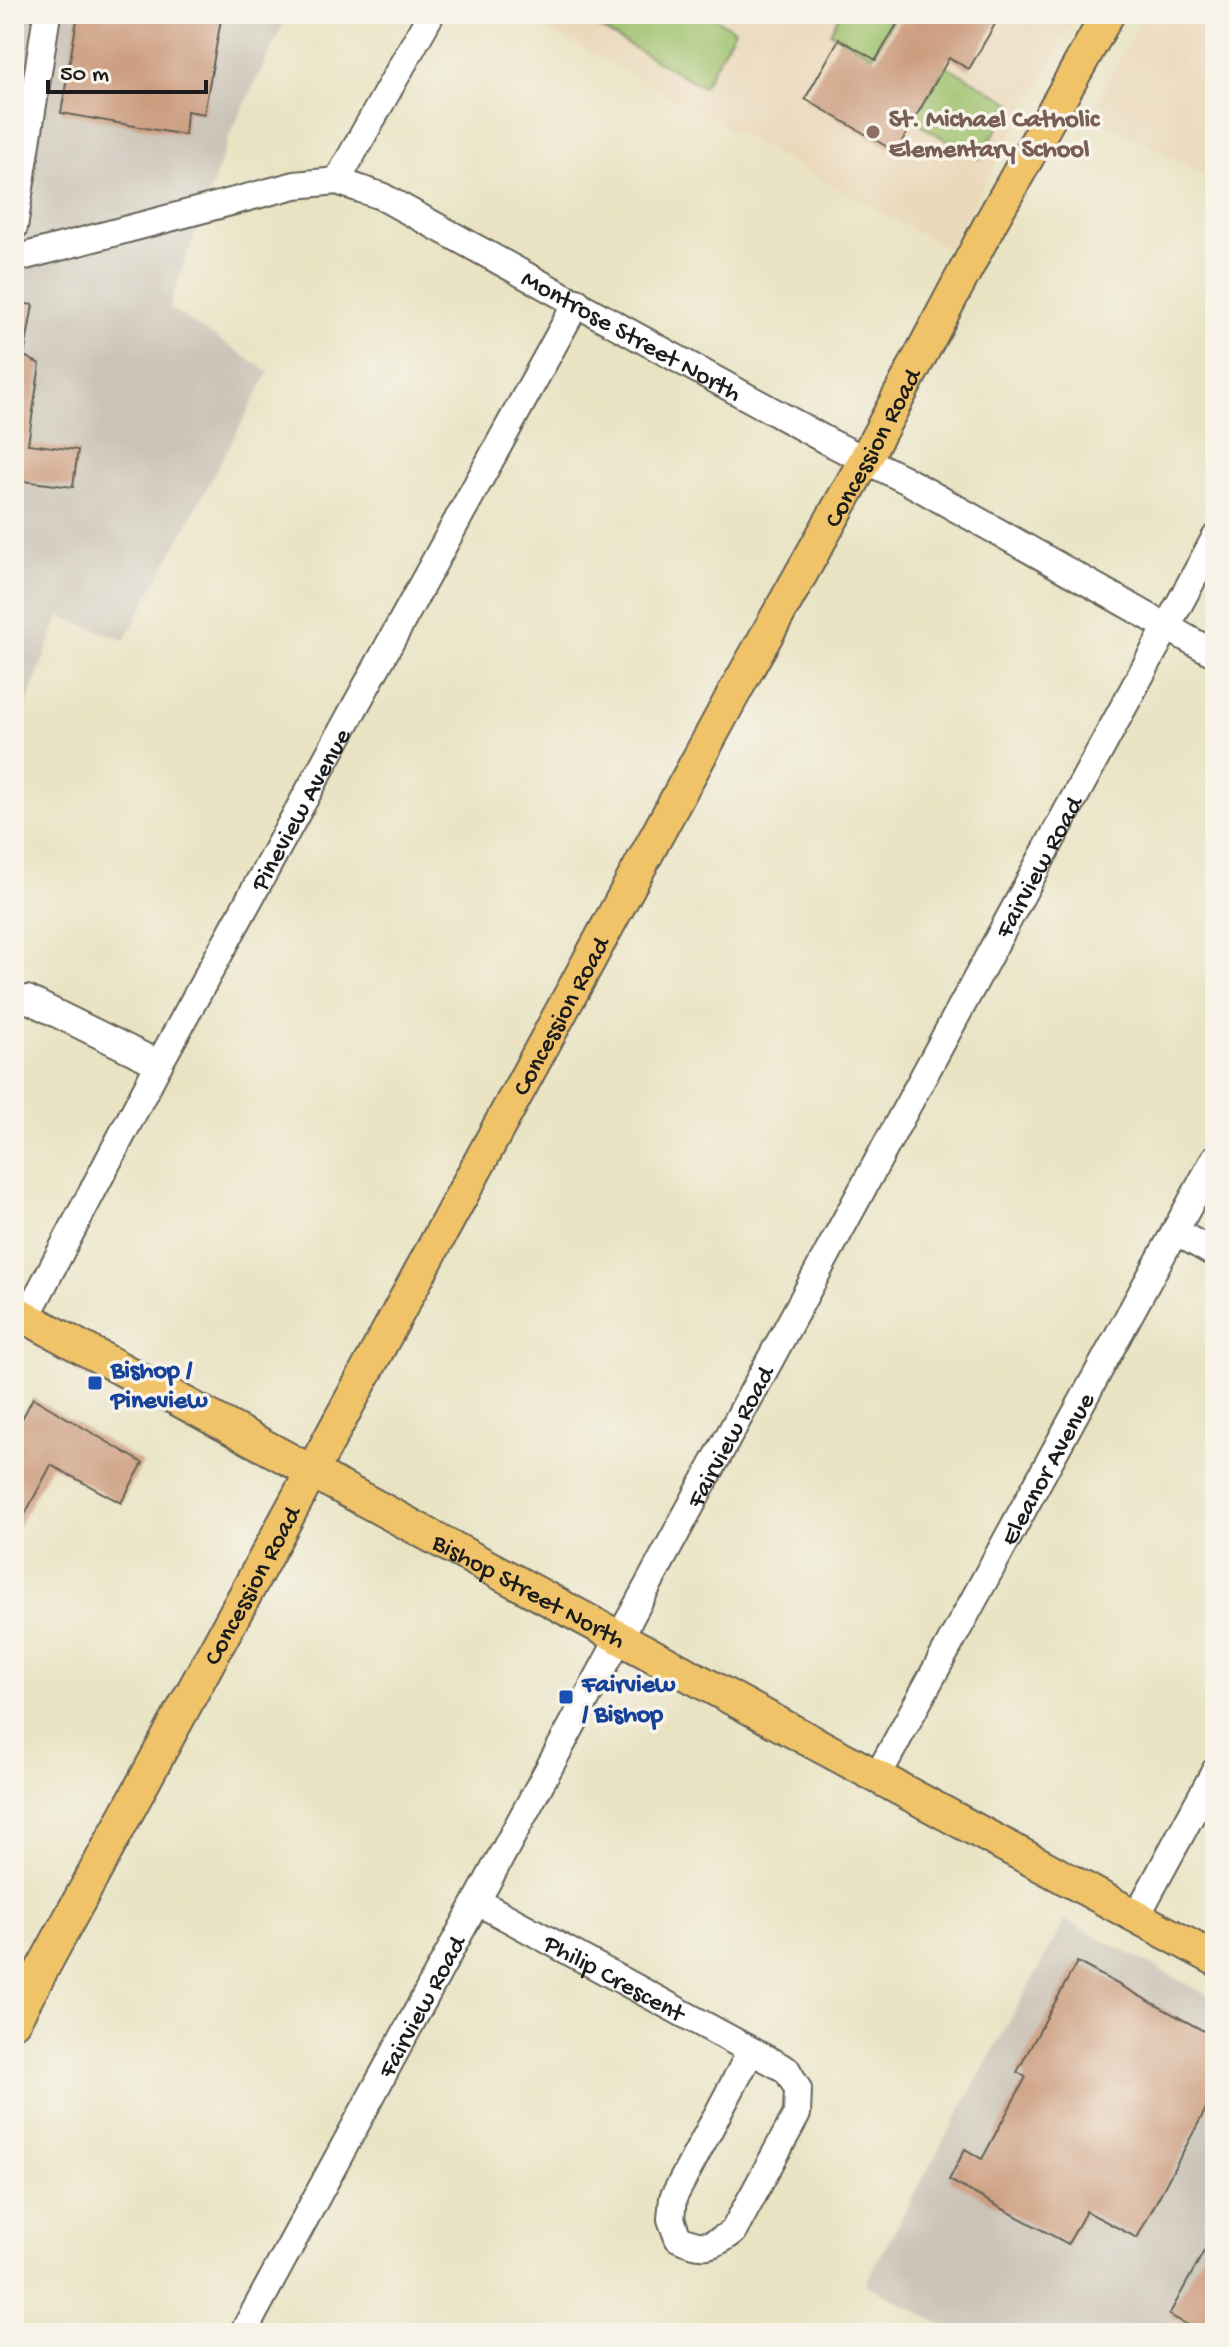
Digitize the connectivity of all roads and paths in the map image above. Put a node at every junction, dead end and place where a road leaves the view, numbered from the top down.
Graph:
1 (47, 14) edge
2 (431, 14) edge
3 (1108, 14) edge
4 (337, 181) junction
5 (14, 227) edge
6 (14, 259) edge
7 (577, 302) junction
8 (865, 460) junction
9 (1215, 538) edge
10 (1166, 626) junction
11 (1215, 654) edge
12 (27, 999) dead end
13 (159, 1064) junction
14 (1215, 1158) edge
15 (1175, 1231) junction
16 (1215, 1254) edge
17 (20, 1314) edge
18 (312, 1473) junction
19 (619, 1636) junction
20 (1215, 1771) edge
21 (877, 1777) junction
22 (478, 1902) junction
23 (1136, 1917) junction
24 (1215, 1959) edge
25 (14, 2021) edge
26 (751, 2051) junction
27 (243, 2333) edge

1 - 5 street
2 - 4 street
3 - 8 main road, Concession Road
4 - 6 street, Montrose Street North
4 - 7 street, Montrose Street North
7 - 8 street, Montrose Street North
7 - 13 street, Pineview Avenue
8 - 10 street, Montrose Street North
8 - 18 main road, Concession Road
9 - 10 street, Fairview Road
10 - 11 street, Montrose Street North
10 - 19 street, Fairview Road
12 - 13 street
13 - 17 street, Pineview Avenue
14 - 15 street, Eleanor Avenue
15 - 16 street
15 - 21 street, Eleanor Avenue
17 - 18 main road, Bishop Street North
18 - 19 main road, Bishop Street North
18 - 25 main road, Concession Road
19 - 21 main road, Bishop Street North
19 - 22 street, Fairview Road
20 - 23 street
21 - 23 main road, Bishop Street North
22 - 26 street, Philip Crescent
22 - 27 street, Fairview Road
23 - 24 main road, Bishop Street North
26 - 26 street, Philip Crescent

